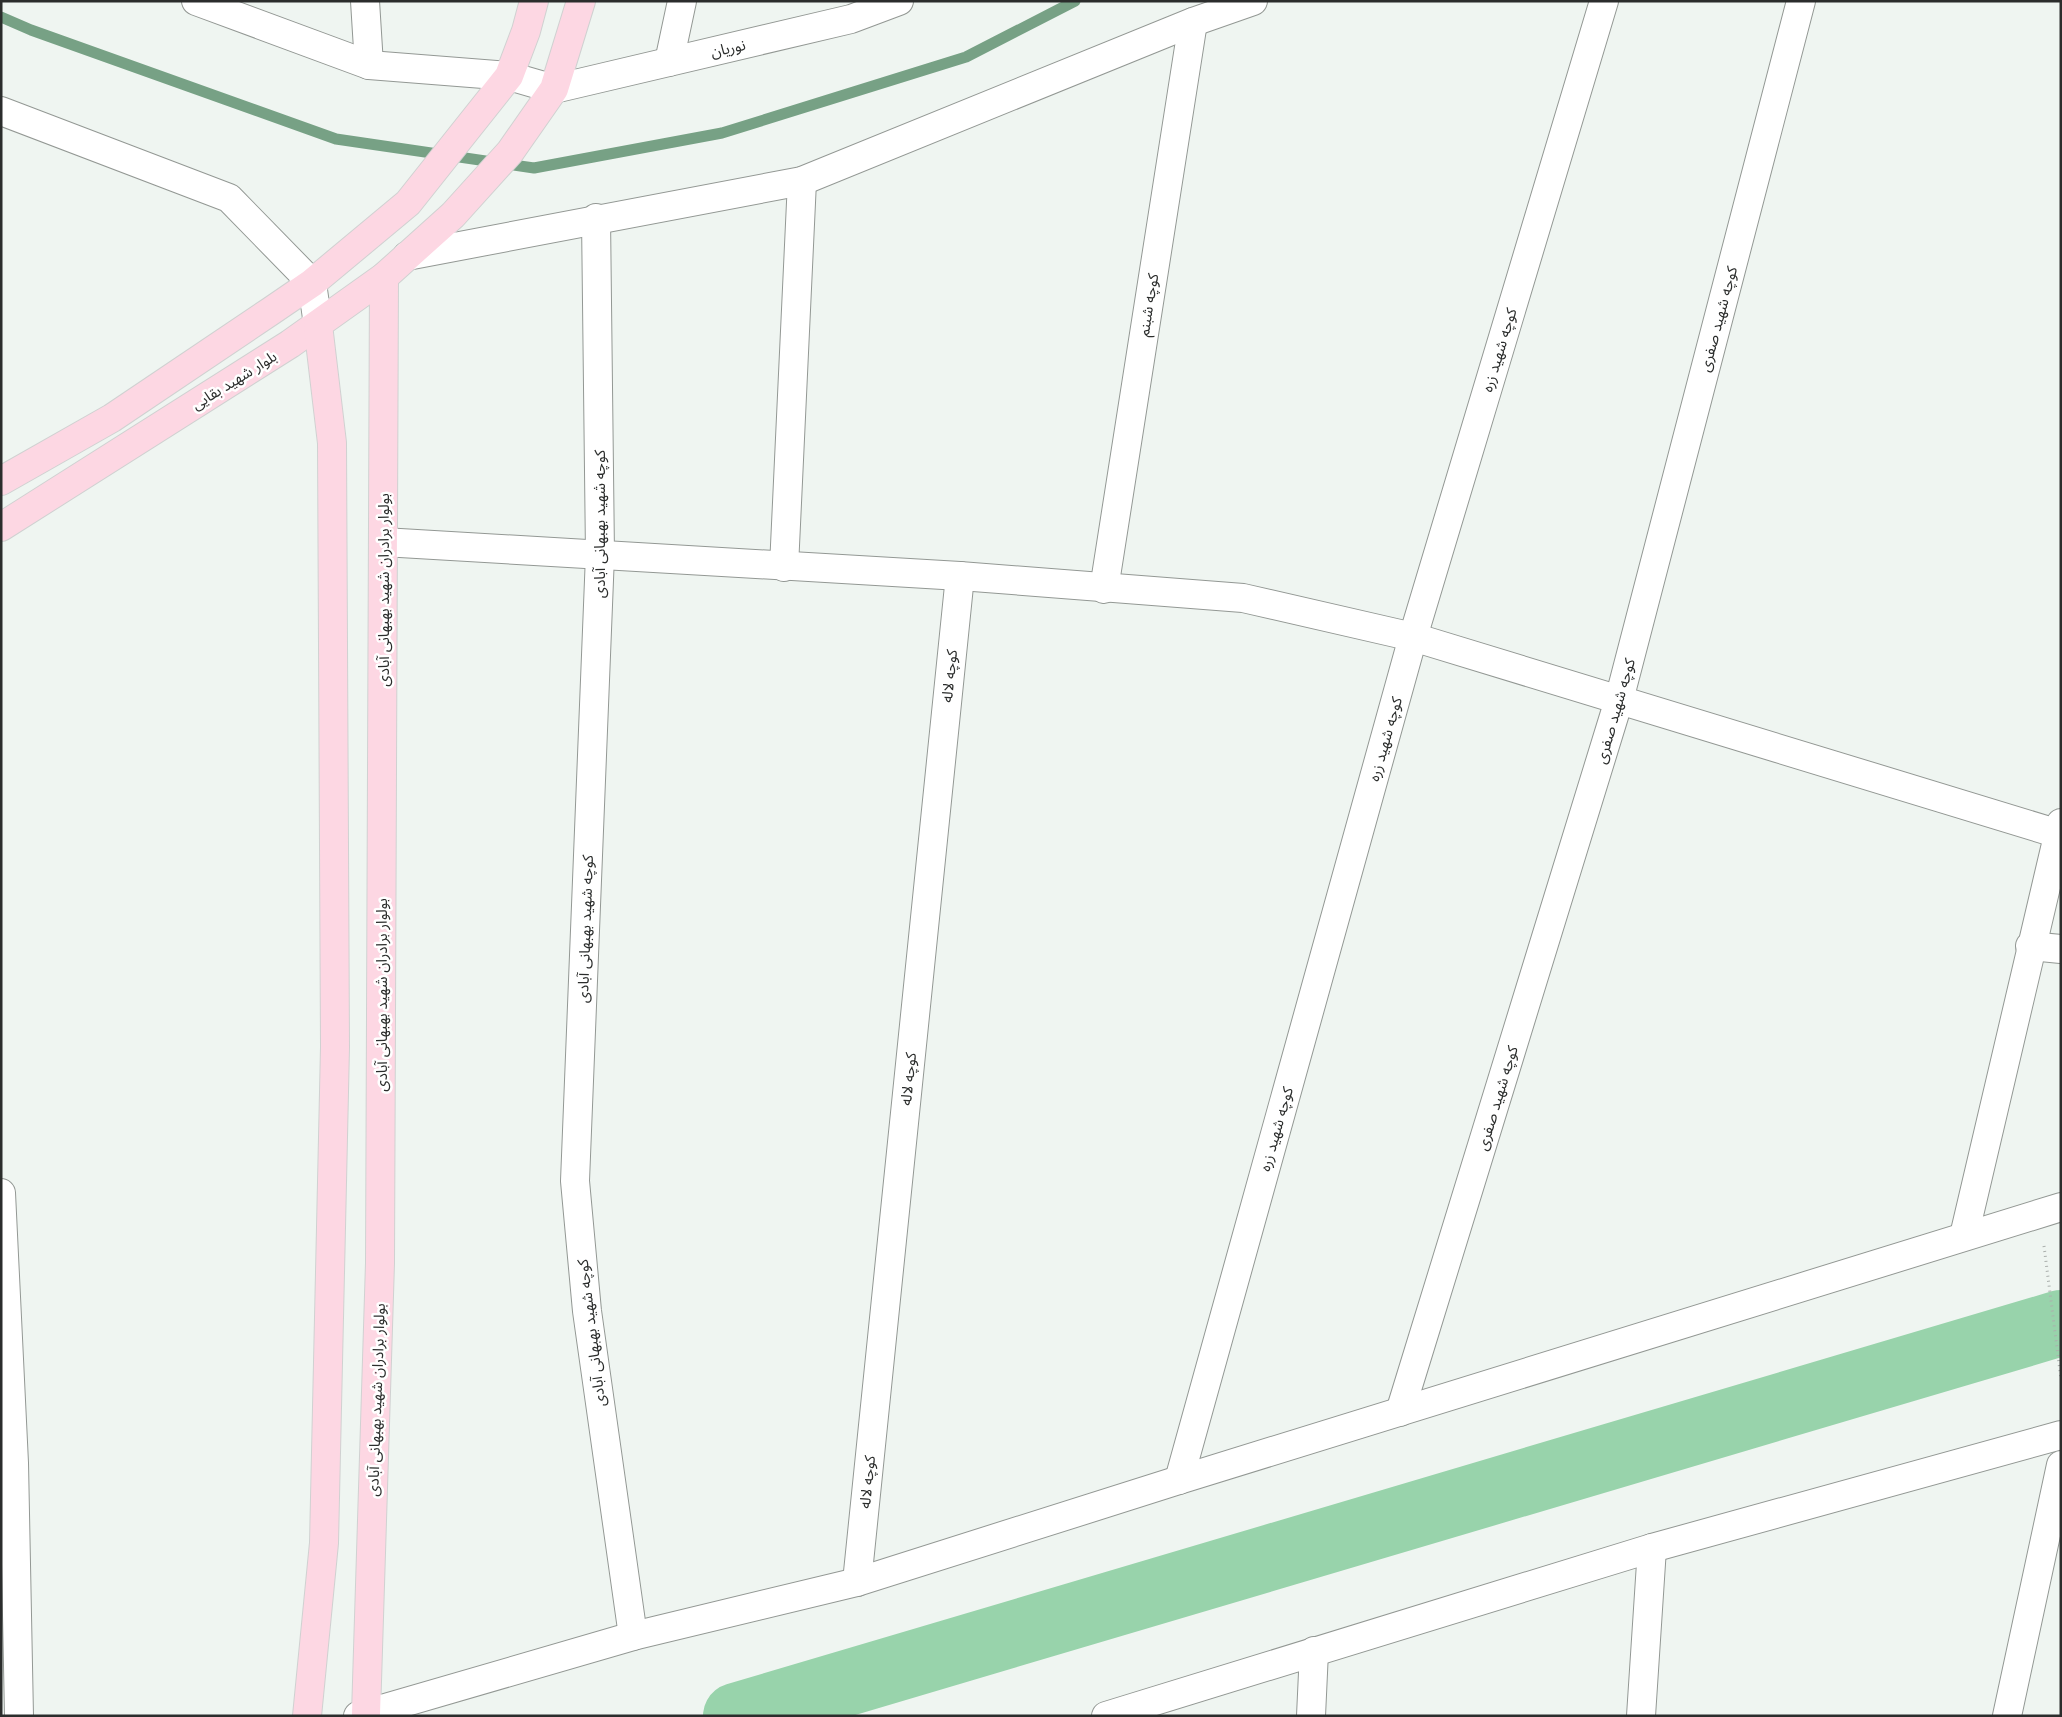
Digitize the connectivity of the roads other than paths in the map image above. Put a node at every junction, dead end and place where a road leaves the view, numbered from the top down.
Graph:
1 (196, 1) edge
2 (365, 1) edge
3 (534, 1) edge
4 (581, 1) edge
5 (682, 1) edge
6 (899, 1) edge
7 (1253, 1) edge
8 (1604, 1) edge
9 (1801, 1) edge
10 (1193, 22) junction
11 (669, 62) junction
12 (369, 65) junction
13 (509, 76) junction
14 (554, 89) junction
15 (1, 111) edge
16 (802, 181) junction
17 (596, 218) junction
18 (407, 256) junction
19 (384, 277) junction
20 (312, 283) junction
21 (318, 325) junction
22 (3, 476) edge
23 (1, 527) edge
24 (383, 542) junction
25 (600, 555) junction
26 (784, 567) junction
27 (960, 576) junction
28 (1104, 589) junction
29 (1413, 636) junction
30 (1619, 700) junction
31 (2060, 829) edge
32 (2030, 946) junction
33 (2061, 949) edge
34 (1, 1193) edge
35 (2050, 1211) edge
36 (1964, 1236) junction
37 (1400, 1412) junction
38 (2061, 1435) edge
39 (8, 1464) edge
40 (2061, 1465) edge
41 (1179, 1480) junction
42 (1652, 1548) junction
43 (857, 1582) junction
44 (633, 1636) junction
45 (1314, 1651) junction
46 (1169, 1706) edge
47 (363, 1715) edge
48 (19, 1716) edge
49 (307, 1716) edge
50 (1106, 1716) edge
51 (1311, 1716) edge
52 (1641, 1716) edge
53 (2007, 1716) edge

1 - 12 street
2 - 12 street
3 - 13 main road
4 - 14 main road, بلوار شهید بقایی
5 - 11 street
6 - 11 street, نوریان
7 - 10 street
8 - 29 street, کوچه شهید زره
9 - 30 street, کوچه شهید صفری
10 - 16 street
10 - 28 street, کوچه شبنم
11 - 14 street, نوریان
12 - 13 street
13 - 14 street
13 - 20 main road
14 - 18 main road, بلوار شهید بقایی
15 - 20 street
16 - 17 street
16 - 26 street
17 - 18 street
17 - 25 street, کوچه شهید بهبهانی آبادی
18 - 19 main road, بلوار شهید بقایی
19 - 21 main road, بلوار شهید بقایی
19 - 24 main road, بولوار برادران شهید بهبهانی آبادی
20 - 21 street
20 - 22 main road
21 - 23 main road, بلوار شهید بقایی
21 - 49 main road
24 - 25 street
24 - 47 main road, بولوار برادران شهید بهبهانی آبادی
25 - 26 street
25 - 44 street, کوچه شهید بهبهانی آبادی
26 - 27 street
27 - 28 street
27 - 43 street, کوچه لاله
28 - 29 street
29 - 30 street
29 - 41 street, کوچه شهید زره
30 - 31 street
30 - 37 street, کوچه شهید صفری
31 - 32 street
32 - 33 street
32 - 36 street
34 - 39 street
35 - 36 street
36 - 37 street
37 - 41 street
38 - 42 street
39 - 48 street
40 - 53 street
41 - 43 street
42 - 45 street
42 - 52 street
43 - 44 street
44 - 47 street
45 - 46 street
45 - 51 street
46 - 50 street

